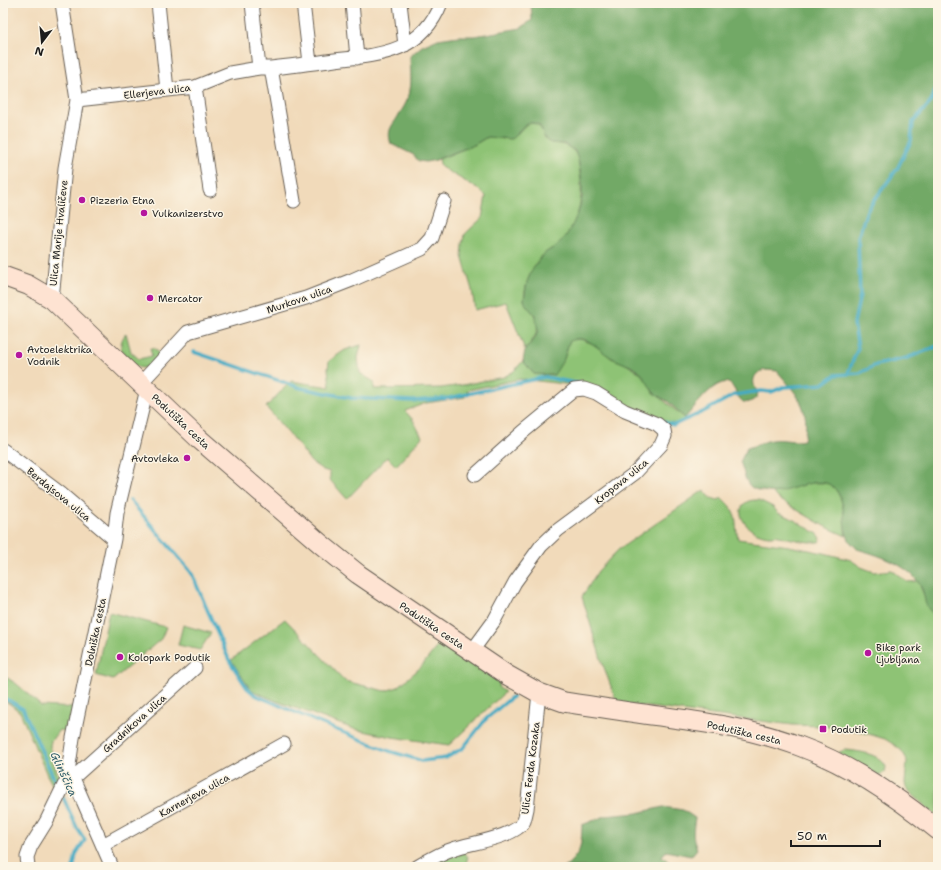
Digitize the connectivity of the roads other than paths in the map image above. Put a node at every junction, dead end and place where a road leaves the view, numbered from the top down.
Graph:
1 (62, 3) edge
2 (158, 3) edge
3 (252, 3) edge
4 (303, 3) edge
5 (352, 3) edge
6 (400, 3) edge
7 (441, 3) edge
8 (405, 45) junction
9 (357, 58) junction
10 (310, 63) junction
11 (265, 68) junction
12 (195, 87) junction
13 (167, 90) junction
14 (76, 100) junction
15 (210, 190) dead end
16 (294, 201) dead end
17 (444, 201) dead end
18 (3, 276) edge
19 (52, 299) junction
20 (144, 386) junction
21 (4, 450) edge
22 (475, 475) dead end
23 (114, 539) junction
24 (472, 652) junction
25 (195, 668) dead end
26 (539, 693) junction
27 (284, 744) dead end
28 (68, 781) junction
29 (938, 830) edge
30 (103, 845) junction
31 (28, 867) edge
32 (112, 867) edge
33 (418, 867) edge

1 - 14 street, Ulica Marije Hvaličeve
2 - 13 street
3 - 11 street
4 - 10 street
5 - 9 street
6 - 8 street
7 - 8 street, Ellerjeva ulica
8 - 9 street, Ellerjeva ulica
9 - 10 street, Ellerjeva ulica
10 - 11 street, Ellerjeva ulica
11 - 12 street, Ellerjeva ulica
11 - 16 street
12 - 13 street, Ellerjeva ulica
12 - 15 street
13 - 14 street, Ellerjeva ulica
14 - 19 street, Ulica Marije Hvaličeve
17 - 20 street, Murkova ulica
18 - 19 street, Podutiška cesta
19 - 20 street, Podutiška cesta
20 - 23 street, Dolniška cesta
20 - 24 street, Podutiška cesta
21 - 23 street, Berdajsova ulica
22 - 24 street, Kropova ulica
23 - 28 street, Dolniška cesta
24 - 26 street, Podutiška cesta
25 - 28 street, Gradnikova ulica
26 - 29 street, Podutiška cesta
26 - 33 street, Ulica Ferda Kozaka
27 - 30 street, Karnerjeva ulica
28 - 30 street
28 - 31 street, Dolniška cesta
30 - 32 street

